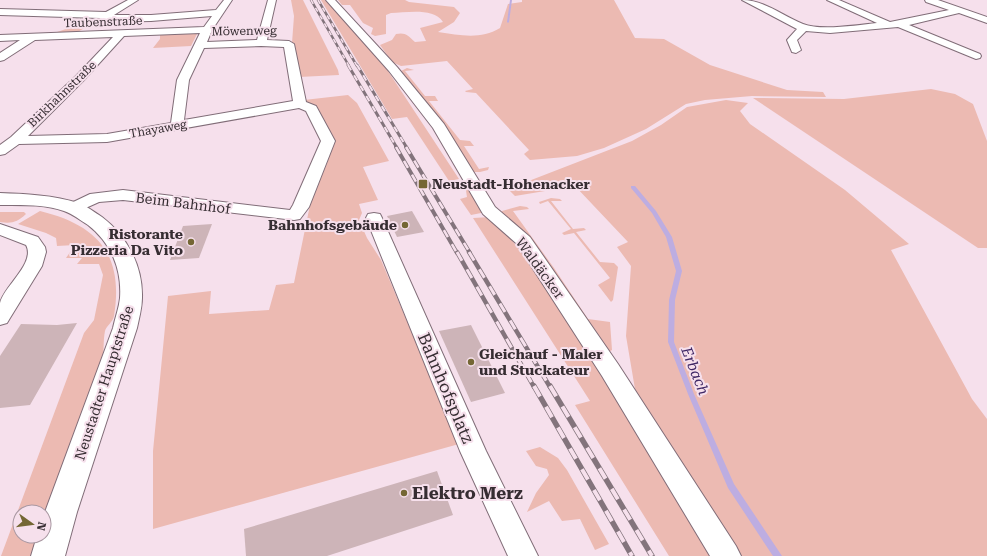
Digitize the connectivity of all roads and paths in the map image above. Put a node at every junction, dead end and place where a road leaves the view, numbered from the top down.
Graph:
1 (134, 0) edge
2 (228, 0) edge
3 (272, 0) edge
4 (330, 0) edge
5 (746, 0) edge
6 (831, 0) edge
7 (929, 0) edge
8 (957, 11) junction
9 (0, 12) edge
10 (219, 14) junction
11 (107, 17) junction
12 (987, 20) edge
13 (899, 24) junction
14 (889, 25) junction
15 (803, 28) junction
16 (207, 30) junction
17 (121, 34) junction
18 (86, 35) junction
19 (0, 38) edge
20 (31, 38) junction
21 (261, 43) junction
22 (199, 45) junction
23 (796, 50) dead end
24 (976, 56) dead end
25 (0, 58) edge
26 (300, 104) junction
27 (177, 126) junction
28 (16, 140) junction
29 (0, 151) edge
30 (0, 199) edge
31 (73, 208) junction
32 (374, 218) dead end
33 (0, 229) edge
34 (0, 318) edge
35 (48, 556) edge
36 (523, 556) edge
37 (726, 556) edge

1 - 11 street
2 - 10 street
3 - 21 street
4 - 37 street, Waldäcker
5 - 15 street
6 - 14 street
7 - 8 street
8 - 12 street
8 - 13 street
9 - 11 street
10 - 11 street
10 - 16 street
11 - 18 street
13 - 14 street
13 - 24 street
14 - 15 street
15 - 23 street
16 - 17 street, Taubenstraße
16 - 22 street
17 - 18 street, Taubenstraße
17 - 28 street, Birkhahnstraße
18 - 20 street, Taubenstraße
19 - 20 street, Taubenstraße
20 - 25 street
21 - 22 street, Möwenweg
21 - 26 street, Möwenweg
22 - 27 street
26 - 27 street, Thayaweg
26 - 31 street, Beim Bahnhof
27 - 28 street, Thayaweg
28 - 29 street, Birkhahnstraße
30 - 31 street, Neustadter Hauptstraße
31 - 35 street, Neustadter Hauptstraße
32 - 36 street, Bahnhofsplatz
33 - 34 street

